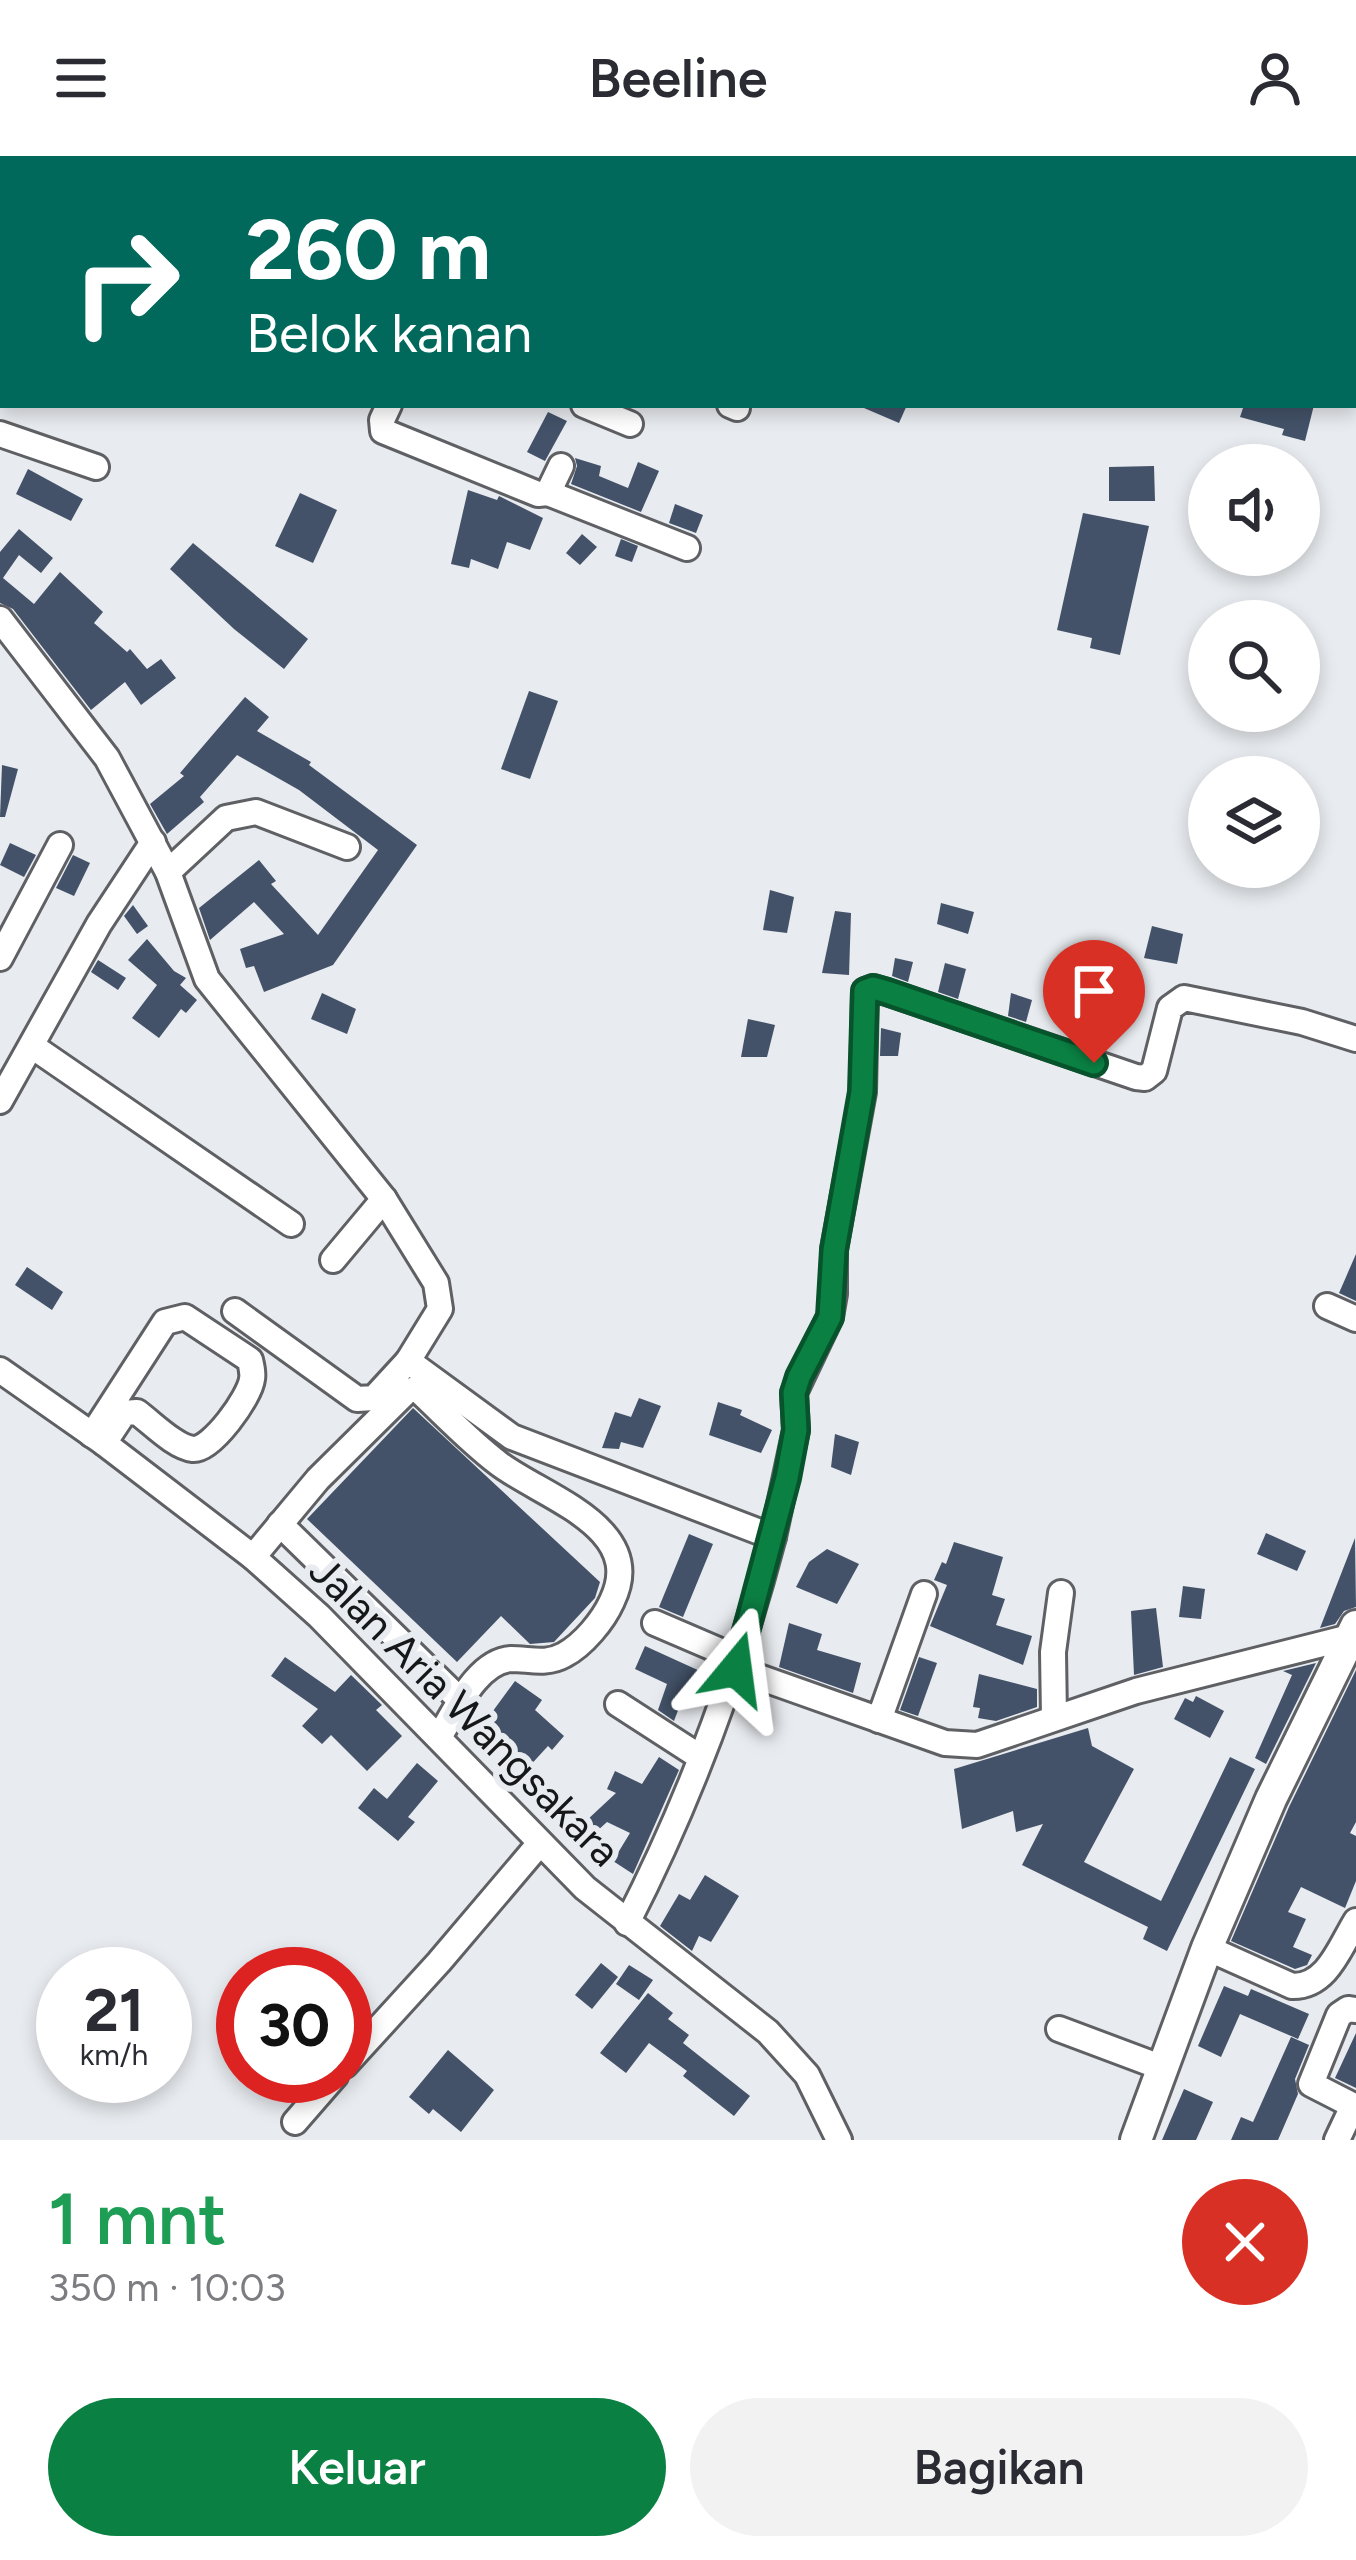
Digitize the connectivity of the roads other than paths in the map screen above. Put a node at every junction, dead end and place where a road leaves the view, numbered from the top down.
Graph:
1 (388, 408) edge
2 (0, 434) edge
3 (561, 466) dead end
4 (96, 467) dead end
5 (548, 493) junction
6 (687, 548) dead end
7 (0, 620) edge
8 (153, 842) junction
9 (60, 845) dead end
10 (347, 847) dead end
11 (168, 872) junction
12 (0, 958) edge
13 (1356, 1039) edge
14 (32, 1046) junction
15 (0, 1101) edge
16 (384, 1199) junction
17 (291, 1224) dead end
18 (333, 1260) dead end
19 (1327, 1306) dead end
20 (235, 1311) dead end
21 (1356, 1319) edge
22 (408, 1361) junction
23 (0, 1370) edge
24 (98, 1439) junction
25 (280, 1524) junction
26 (773, 1537) junction
27 (253, 1557) junction
28 (1061, 1593) dead end
29 (924, 1594) dead end
30 (655, 1623) dead end
31 (1353, 1631) edge
32 (737, 1664) junction
33 (461, 1701) junction
34 (618, 1704) dead end
35 (1054, 1718) junction
36 (879, 1720) junction
37 (439, 1737) junction
38 (700, 1757) junction
39 (540, 1843) junction
40 (1356, 1921) edge
41 (627, 1923) junction
42 (1207, 1948) junction
43 (1356, 2010) edge
44 (1059, 2029) dead end
45 (372, 2034) edge
46 (1163, 2068) junction
47 (312, 2103) edge
48 (1354, 2107) edge
49 (295, 2122) dead end
50 (839, 2140) edge
51 (1136, 2140) edge
52 (1337, 2140) edge

1 - 5 street
2 - 4 street
3 - 5 street
5 - 6 street
7 - 8 street
8 - 11 street
8 - 14 street
9 - 12 street
10 - 11 street
11 - 16 street
13 - 26 street
14 - 15 street
14 - 17 street
16 - 18 street
16 - 22 street
19 - 21 street
20 - 22 street
22 - 26 street
23 - 24 street, Jalan Aria Wangsakara
24 - 24 street
24 - 27 street, Jalan Aria Wangsakara
25 - 27 street
25 - 33 street
25 - 33 street
26 - 32 street
27 - 37 street, Jalan Aria Wangsakara
28 - 35 street
29 - 36 street
30 - 32 street
31 - 35 street
31 - 42 main road
32 - 36 street
32 - 38 street
33 - 37 street
34 - 38 street
35 - 36 street
37 - 39 street, Jalan Aria Wangsakara
38 - 41 street
39 - 41 street, Jalan Aria Wangsakara
39 - 45 street
40 - 42 street
41 - 50 street, Jalan Aria Wangsakara
42 - 46 main road
43 - 48 street
44 - 46 street
46 - 51 main road
47 - 49 street
48 - 52 street

